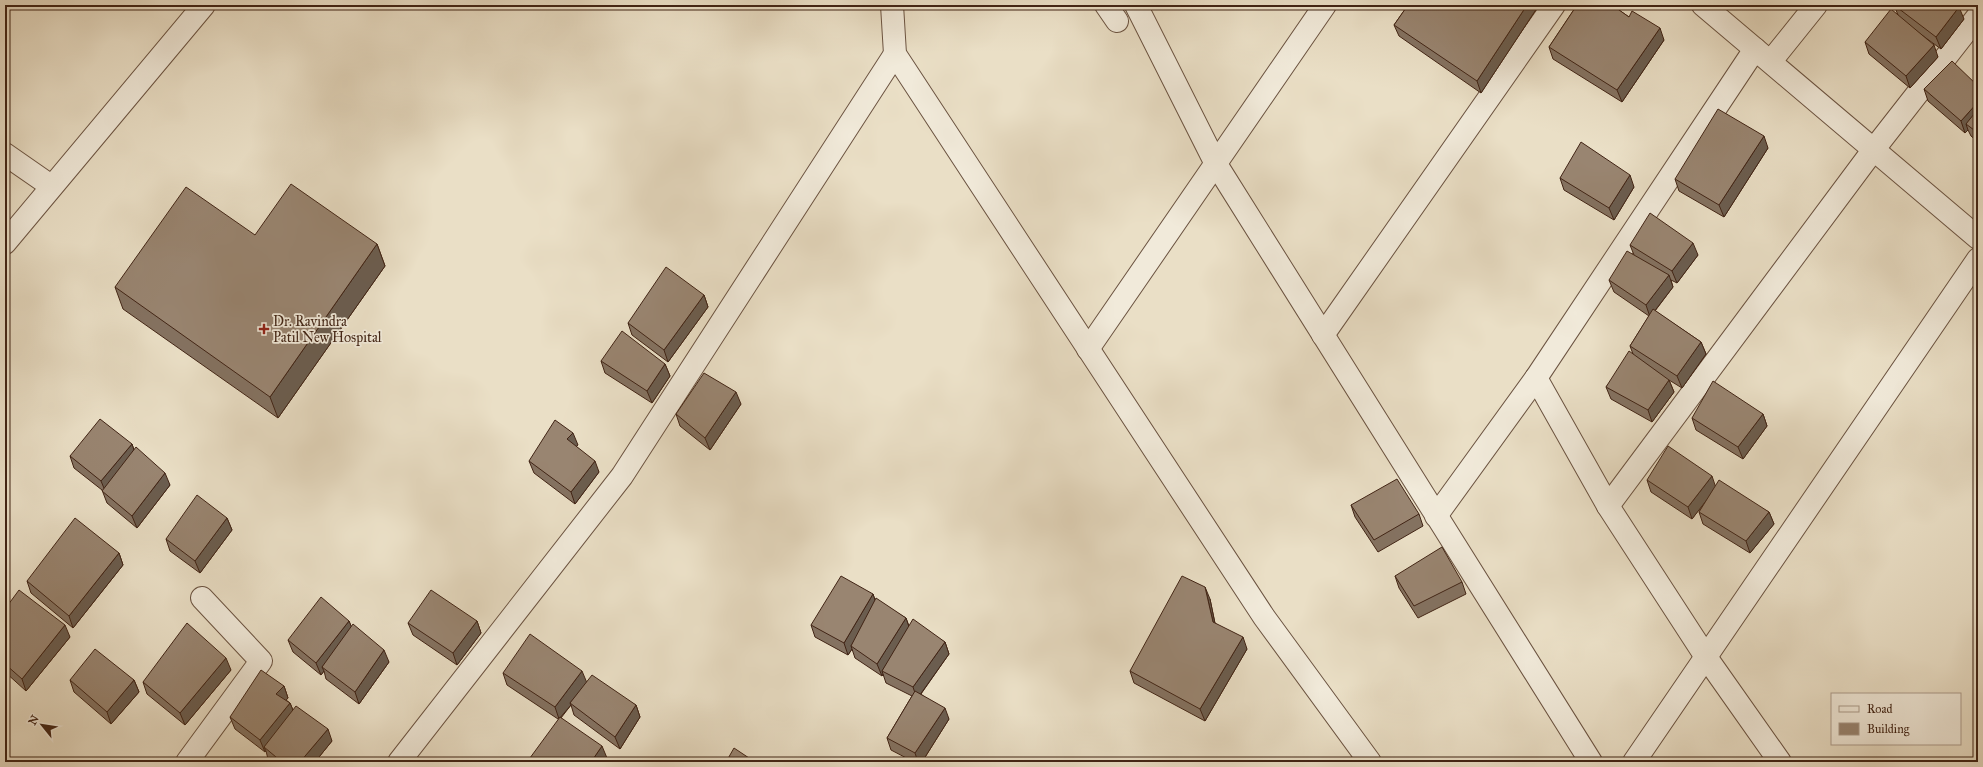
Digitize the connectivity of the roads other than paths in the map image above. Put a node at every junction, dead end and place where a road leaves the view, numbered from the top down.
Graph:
1 (204, 5) edge
2 (892, 5) edge
3 (1136, 5) edge
4 (1325, 5) edge
5 (1554, 5) edge
6 (1703, 5) edge
7 (1816, 5) edge
8 (1978, 16) edge
9 (895, 54) junction
10 (1763, 55) junction
11 (1874, 149) junction
12 (5, 154) edge
13 (1216, 164) junction
14 (51, 186) junction
15 (1978, 238) edge
16 (5, 243) edge
17 (1978, 259) edge
18 (1323, 335) junction
19 (1088, 349) junction
20 (1536, 378) junction
21 (1608, 506) junction
22 (1436, 516) junction
23 (202, 598) dead end
24 (1706, 657) junction
25 (187, 762) edge
26 (399, 762) edge
27 (1370, 762) edge
28 (1591, 762) edge
29 (1634, 762) edge
30 (1780, 762) edge

1 - 14 street
2 - 9 street
3 - 13 street
4 - 13 street
5 - 18 street
6 - 10 street
7 - 10 street
8 - 11 street
9 - 19 street
9 - 26 street
10 - 11 street
10 - 20 street
11 - 15 street
11 - 21 street
12 - 14 street
13 - 18 street
13 - 19 street
14 - 16 street
17 - 24 street
18 - 22 street
19 - 27 street
20 - 21 street
20 - 22 street
21 - 24 street
22 - 28 street
23 - 25 street
24 - 29 street
24 - 30 street

